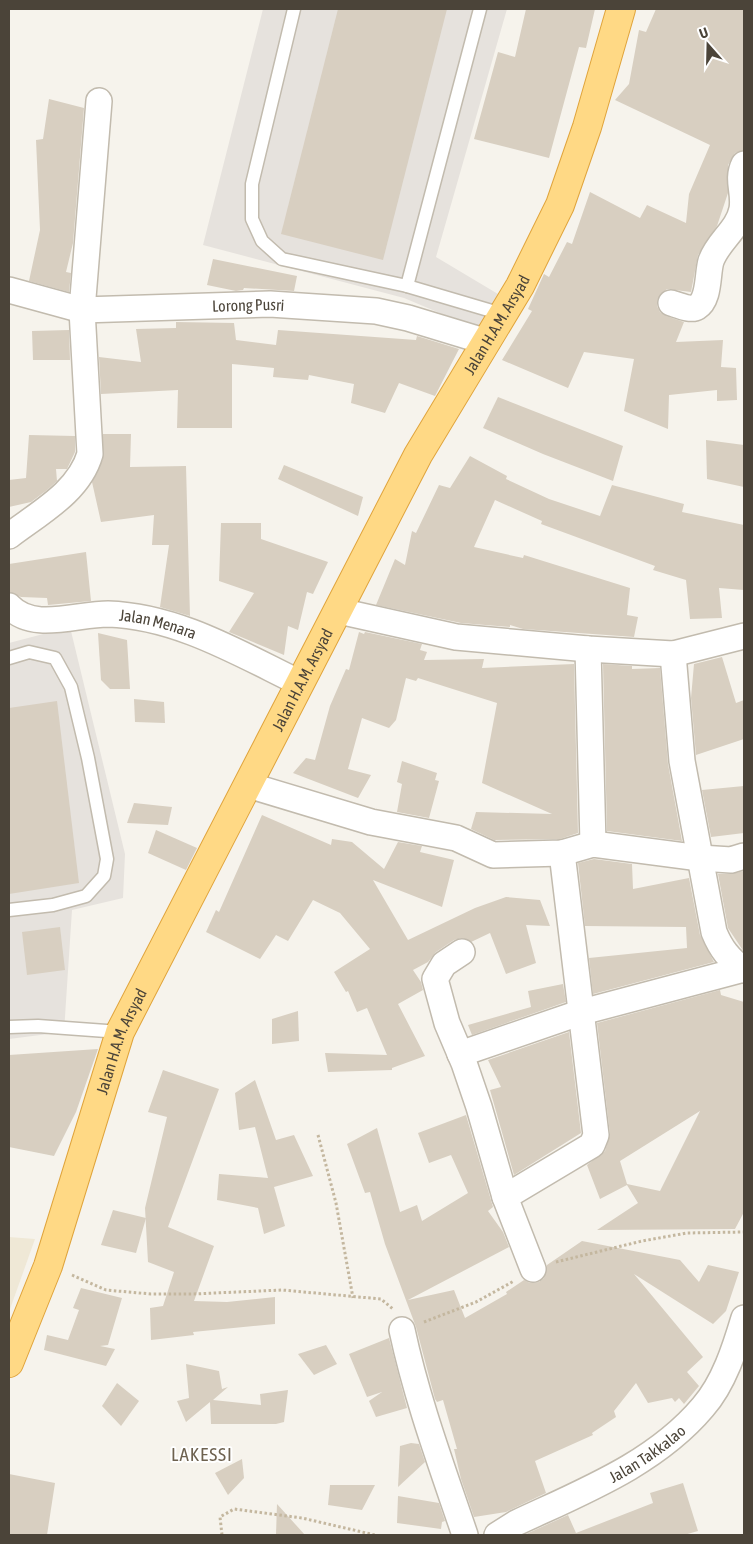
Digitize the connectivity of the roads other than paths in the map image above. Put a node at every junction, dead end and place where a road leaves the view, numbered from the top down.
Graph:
1 (294, 9) edge
2 (480, 9) edge
3 (621, 9) edge
4 (99, 101) dead end
5 (744, 164) edge
6 (406, 286) junction
7 (9, 290) edge
8 (671, 303) dead end
9 (82, 310) junction
10 (502, 314) junction
11 (487, 342) junction
12 (9, 536) edge
13 (9, 606) edge
14 (339, 611) junction
15 (744, 636) edge
16 (588, 650) junction
17 (673, 654) junction
18 (9, 658) edge
19 (300, 683) junction
20 (248, 785) junction
21 (593, 844) junction
22 (562, 853) junction
23 (744, 856) edge
24 (700, 858) junction
25 (9, 910) edge
26 (462, 952) dead end
27 (744, 969) edge
28 (582, 1012) junction
29 (9, 1027) edge
30 (120, 1032) junction
31 (460, 1054) junction
32 (505, 1197) junction
33 (533, 1269) road end
34 (744, 1318) edge
35 (402, 1330) road end
36 (9, 1363) edge
37 (465, 1535) edge
38 (497, 1535) edge

1 - 6 lane
2 - 6 lane
3 - 10 highway, Jalan H.A.M. Arsyad
4 - 9 street
5 - 8 street
6 - 10 lane
7 - 9 street, Lorong Pusri
9 - 11 street, Lorong Pusri
9 - 12 street
10 - 11 highway, Jalan H.A.M. Arsyad
11 - 14 highway, Jalan H.A.M. Arsyad
13 - 19 street, Jalan Menara
14 - 16 street
14 - 19 highway, Jalan H.A.M. Arsyad
15 - 17 street
16 - 17 street
16 - 21 street
17 - 24 street
18 - 25 lane
19 - 20 highway, Jalan H.A.M. Arsyad
20 - 22 street
20 - 30 highway, Jalan H.A.M. Arsyad
21 - 22 street
21 - 24 street
22 - 28 street
23 - 24 street
24 - 27 street
26 - 31 street
27 - 28 street
28 - 31 street
28 - 32 street
29 - 30 lane
30 - 36 highway, Jalan H.A.M. Arsyad
31 - 32 street
32 - 33 street
34 - 38 street, Jalan Takkalao
35 - 37 street

